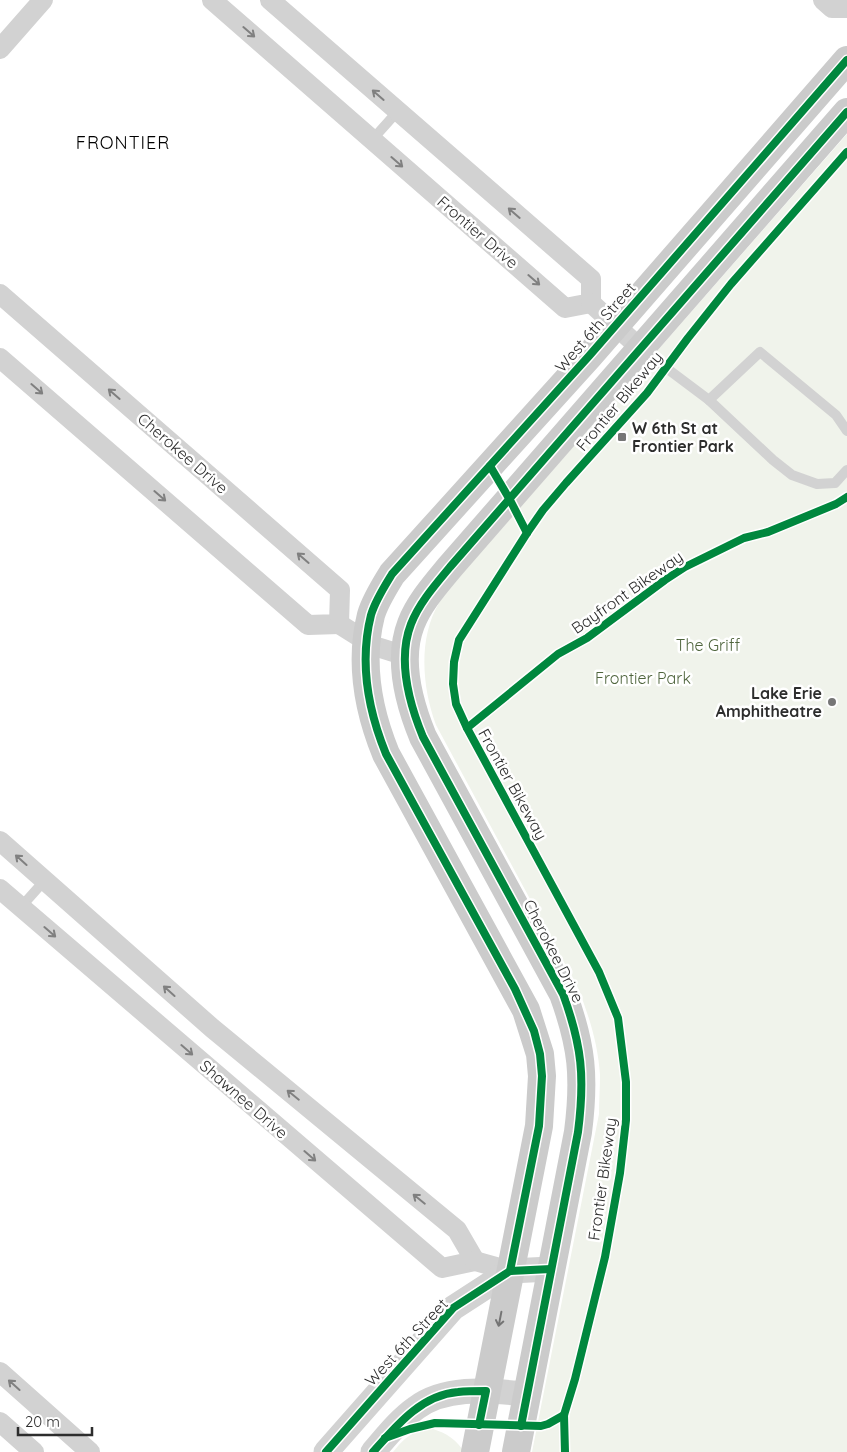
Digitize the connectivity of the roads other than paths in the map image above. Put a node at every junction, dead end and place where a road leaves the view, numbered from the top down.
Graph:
1 (43, 0) edge
2 (212, 0) edge
3 (270, 0) edge
4 (823, 0) edge
5 (847, 8) edge
6 (0, 49) edge
7 (847, 60) edge
8 (397, 112) junction
9 (847, 112) edge
10 (372, 140) junction
11 (0, 294) edge
12 (591, 303) junction
13 (616, 325) junction
14 (640, 348) junction
15 (0, 358) edge
16 (709, 400) junction
17 (847, 431) edge
18 (847, 470) edge
19 (338, 624) junction
20 (367, 642) junction
21 (407, 648) junction
22 (0, 841) edge
23 (45, 880) junction
24 (0, 889) edge
25 (21, 907) junction
26 (475, 1261) junction
27 (551, 1269) junction
28 (510, 1272) junction
29 (0, 1372) edge
30 (486, 1391) junction
31 (527, 1394) junction
32 (0, 1422) edge
33 (34, 1452) edge
34 (90, 1452) edge
35 (326, 1452) edge
36 (373, 1452) edge
37 (475, 1452) edge
38 (516, 1452) edge

1 - 6 street
2 -> 10 street, Frontier Drive
8 -> 3 street
4 - 5 street
7 - 13 main road, West 6th Street
8 - 10 lane
12 -> 8 street
9 - 14 main road
10 -> 12 street, Frontier Drive
19 -> 11 street, Cherokee Drive
12 - 13 street
13 - 14 street
13 - 20 main road, West 6th Street
14 - 16 lane
14 - 21 main road
15 -> 19 street
16 - 17 lane
16 - 18 lane
19 - 20 street
20 - 21 street
20 - 28 main road
21 - 27 main road, Cherokee Drive
23 -> 22 street, Shawnee Drive
23 - 25 lane
26 -> 23 street, Shawnee Drive
24 - 25 street, Shawnee Drive
25 -> 26 street, Shawnee Drive
26 - 28 street, Shawnee Drive
27 - 28 street, West 6th Street
27 - 31 main road, Cherokee Drive
28 -> 30 main road
28 - 35 street, West 6th Street
34 -> 29 street
30 - 31 street
30 - 36 street
30 - 37 main road
31 - 38 main road, Cherokee Drive
32 - 33 street

